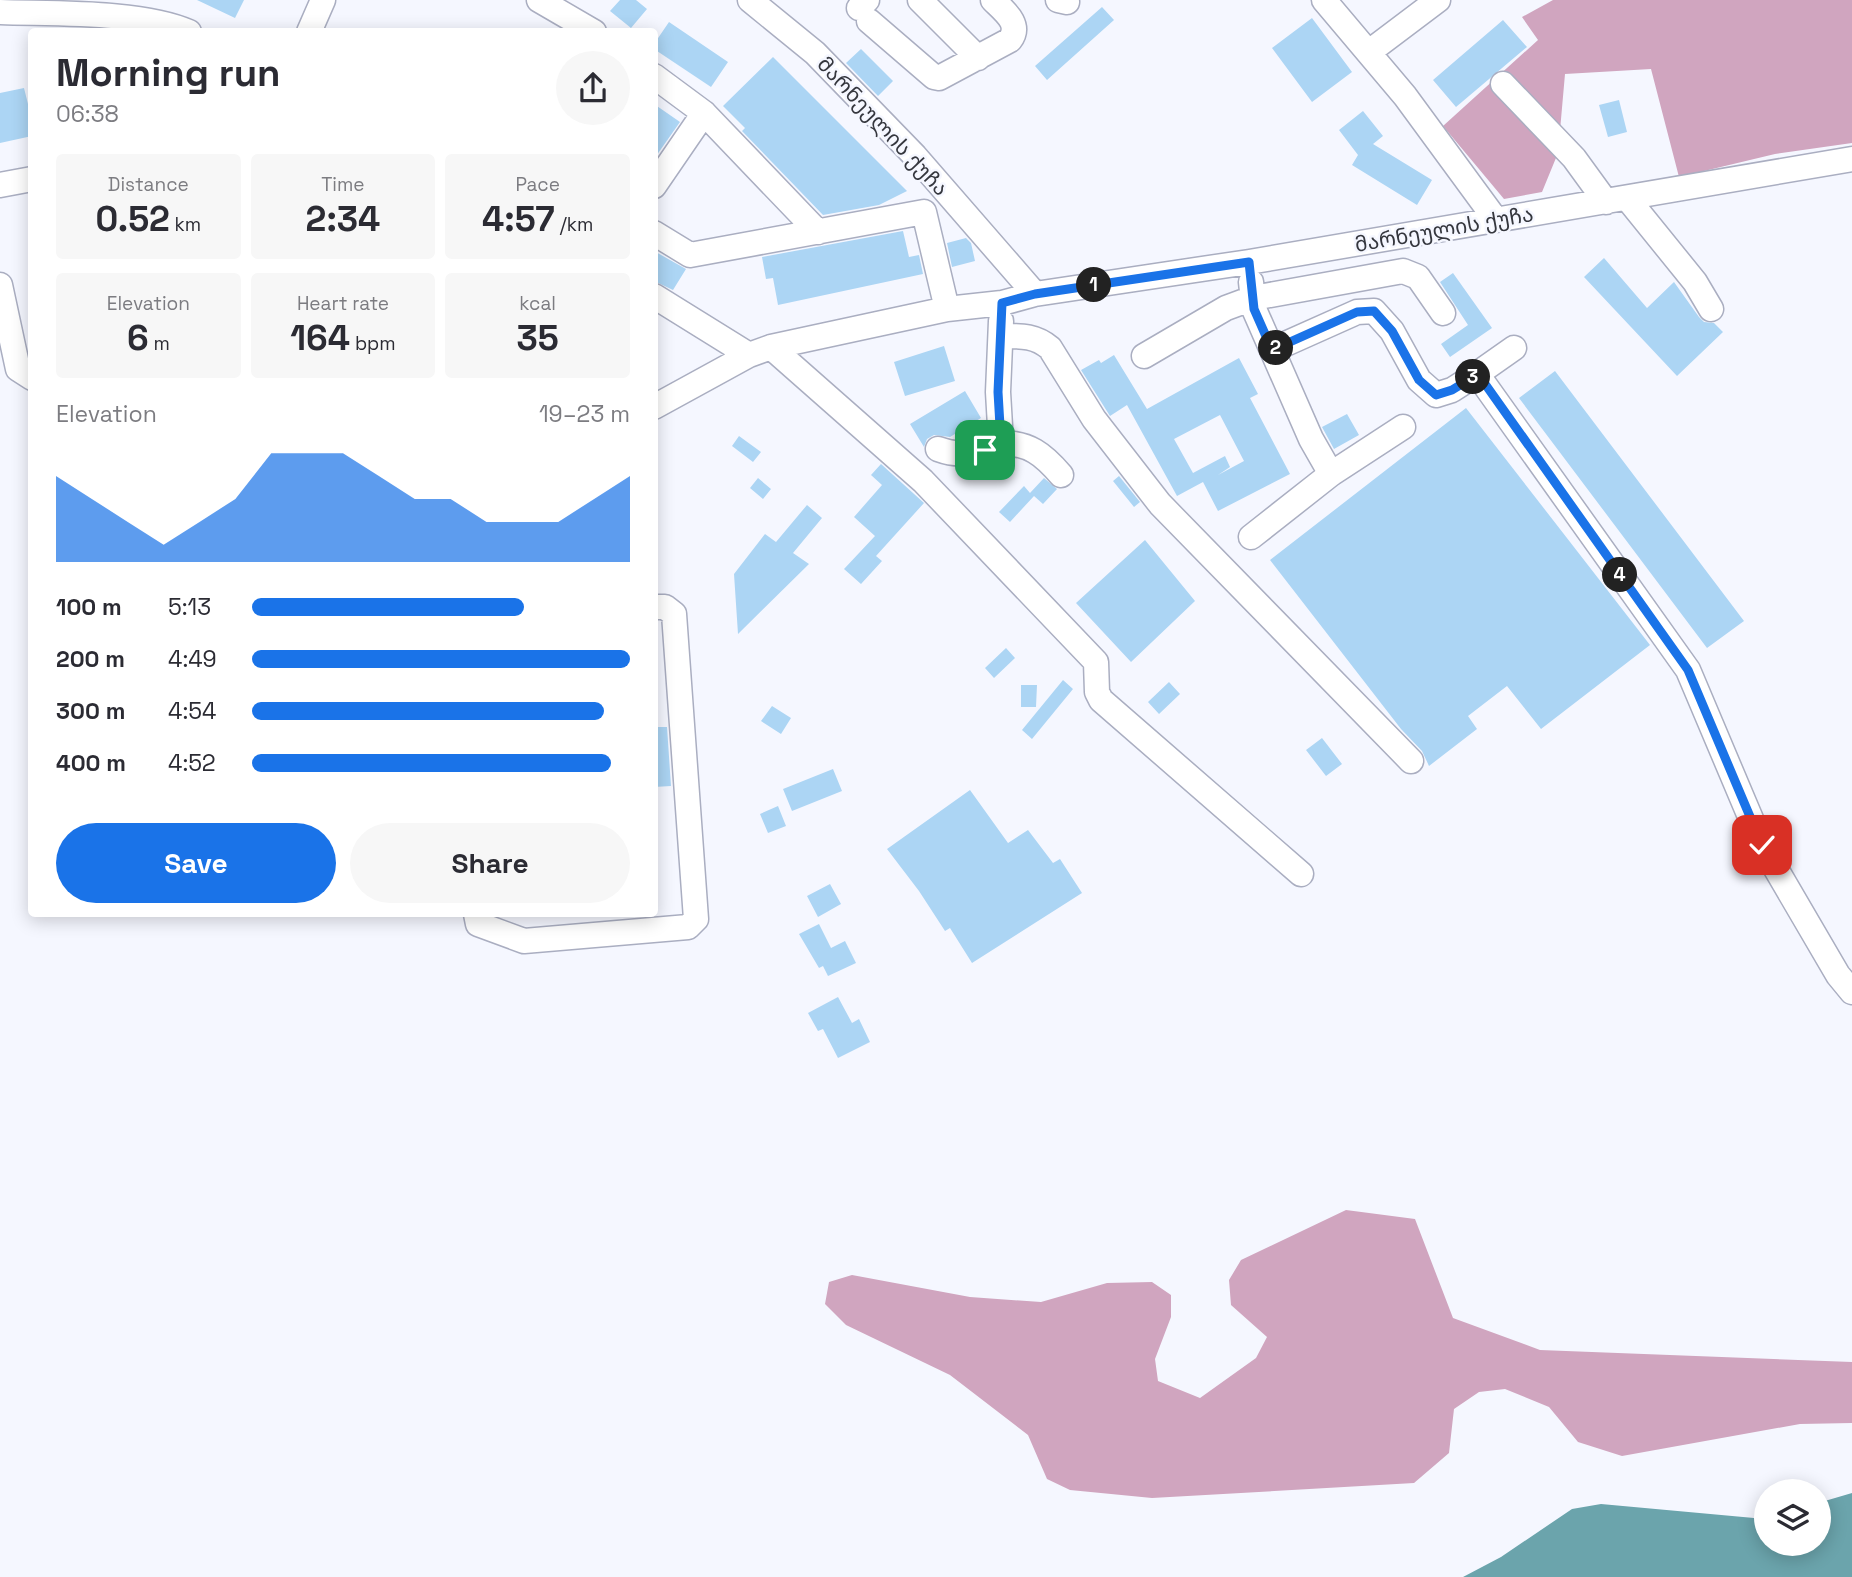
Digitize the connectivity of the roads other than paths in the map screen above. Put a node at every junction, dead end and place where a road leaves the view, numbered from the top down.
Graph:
1 (323, 0) edge
2 (539, 0) edge
3 (750, 0) edge
4 (920, 0) edge
5 (993, 0) edge
6 (1324, 0) edge
7 (1438, 0) edge
8 (865, 10) edge
9 (0, 12) edge
10 (181, 28) edge
11 (311, 28) edge
12 (587, 28) edge
13 (1369, 52) junction
14 (978, 58) junction
15 (658, 79) edge
16 (1503, 84) dead end
17 (704, 113) junction
18 (1852, 159) edge
19 (28, 180) edge
20 (658, 180) edge
21 (0, 185) edge
22 (1616, 200) junction
23 (1496, 220) junction
24 (818, 232) junction
25 (658, 235) edge
26 (1249, 262) junction
27 (0, 285) edge
28 (1035, 294) junction
29 (658, 298) edge
30 (1253, 298) junction
31 (1002, 303) junction
32 (947, 309) junction
33 (1711, 309) dead end
34 (1443, 313) dead end
35 (1002, 336) junction
36 (1514, 348) dead end
37 (1272, 350) junction
38 (760, 351) junction
39 (1144, 356) dead end
40 (1478, 374) junction
41 (28, 376) edge
42 (658, 405) edge
43 (1403, 427) dead end
44 (1001, 443) junction
45 (938, 449) dead end
46 (1331, 474) junction
47 (1061, 475) dead end
48 (1251, 537) dead end
49 (658, 607) edge
50 (1411, 761) dead end
51 (1301, 874) dead end
52 (477, 917) edge
53 (1852, 992) edge

1 - 11 street
2 - 12 street
3 - 28 street, მარნეულის ქუჩა
4 - 14 street
5 - 14 street
6 - 13 street
7 - 13 street
8 - 14 street
9 - 10 street
13 - 23 street
15 - 17 street
16 - 22 street
17 - 20 street
17 - 24 street
18 - 22 street, მარნეულის ქუჩა
19 - 21 street
22 - 23 street, მარნეულის ქუჩა
22 - 33 street
23 - 26 street, მარნეულის ქუჩა
24 - 25 street
24 - 32 street
26 - 28 street, მარნეულის ქუჩა
26 - 30 street
27 - 41 street
28 - 31 street, მარნეულის ქუჩა
29 - 38 street
30 - 34 street
30 - 37 street
30 - 39 street
31 - 32 street, მარნეულის ქუჩა
31 - 35 street
32 - 38 street, მარნეულის ქუჩა
35 - 44 street
35 - 50 street
36 - 40 street
37 - 40 street
37 - 46 street
38 - 42 street, მარნეულის ქუჩა
38 - 51 street
40 - 53 street
43 - 46 street
44 - 45 street
44 - 47 street
46 - 48 street
49 - 52 street

